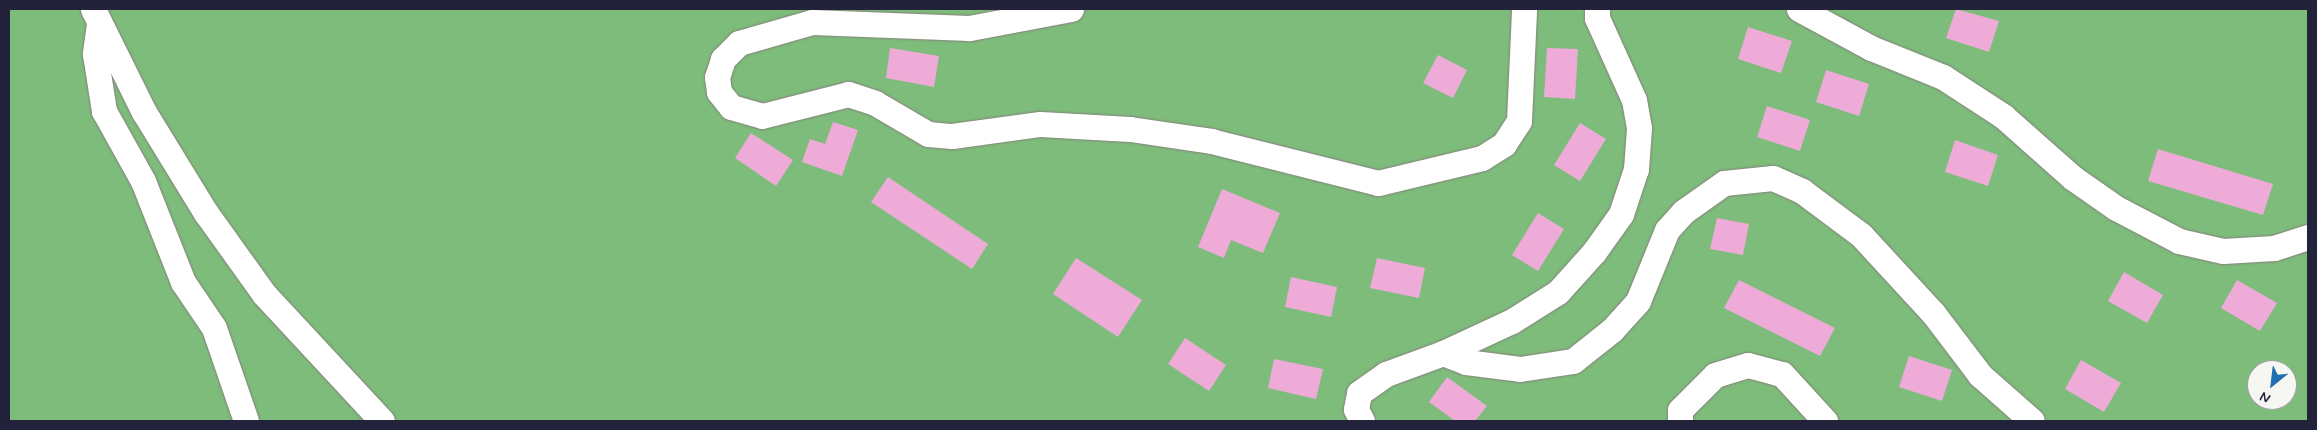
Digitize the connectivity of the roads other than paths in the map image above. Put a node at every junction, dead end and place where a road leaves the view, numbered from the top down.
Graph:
1 (1070, 9) edge
2 (1524, 9) edge
3 (1597, 9) edge
4 (1799, 9) edge
5 (96, 16) edge
6 (2308, 237) edge
7 (1443, 353) junction
8 (246, 421) edge
9 (382, 421) edge
10 (1362, 421) edge
11 (1680, 421) edge
12 (1825, 421) edge
13 (2032, 421) edge

1 - 2 street
3 - 7 street
4 - 6 street
5 - 8 street
5 - 9 street
7 - 10 street
7 - 13 street
11 - 12 street

